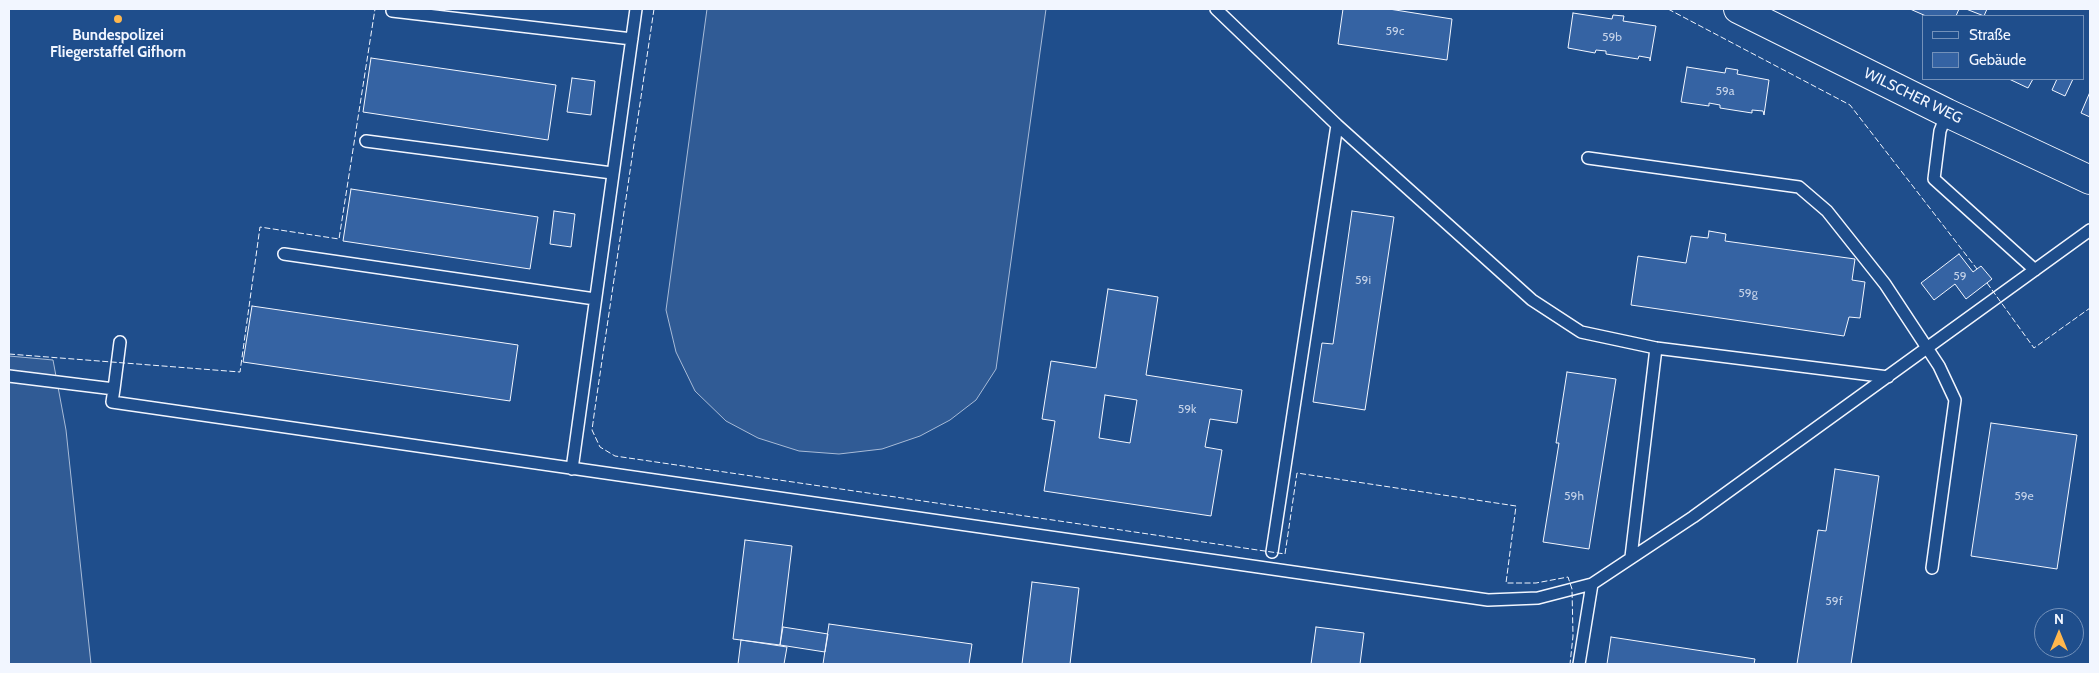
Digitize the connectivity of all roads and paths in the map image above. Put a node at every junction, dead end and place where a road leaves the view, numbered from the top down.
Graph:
1 (636, 9) edge
2 (1216, 9) edge
3 (1738, 9) edge
4 (392, 11) dead end
5 (632, 39) junction
6 (1947, 113) junction
7 (1337, 125) junction
8 (366, 140) dead end
9 (1588, 158) dead end
10 (612, 173) junction
11 (2090, 180) edge
12 (2090, 230) edge
13 (284, 254) dead end
14 (2035, 270) junction
15 (596, 299) junction
16 (120, 342) dead end
17 (1656, 348) junction
18 (1928, 350) junction
19 (9, 376) edge
20 (1888, 378) junction
21 (114, 389) junction
22 (572, 469) junction
23 (1272, 552) dead end
24 (1631, 557) junction
25 (1932, 568) dead end
26 (1592, 584) junction
27 (1579, 664) edge

1 - 5 lane
2 - 7 lane
3 - 6 street, WILSCHER WEG
4 - 5 lane
5 - 10 lane
6 - 11 street, WILSCHER WEG
6 - 14 lane
7 - 17 lane
7 - 23 lane
8 - 10 lane
9 - 18 lane
10 - 15 lane
12 - 14 lane
13 - 15 lane
14 - 18 lane
15 - 22 lane
16 - 21 lane
17 - 20 lane
17 - 24 lane
18 - 20 lane
18 - 25 lane
19 - 21 lane
20 - 24 lane
21 - 22 lane
22 - 26 lane
24 - 26 lane
26 - 27 lane

